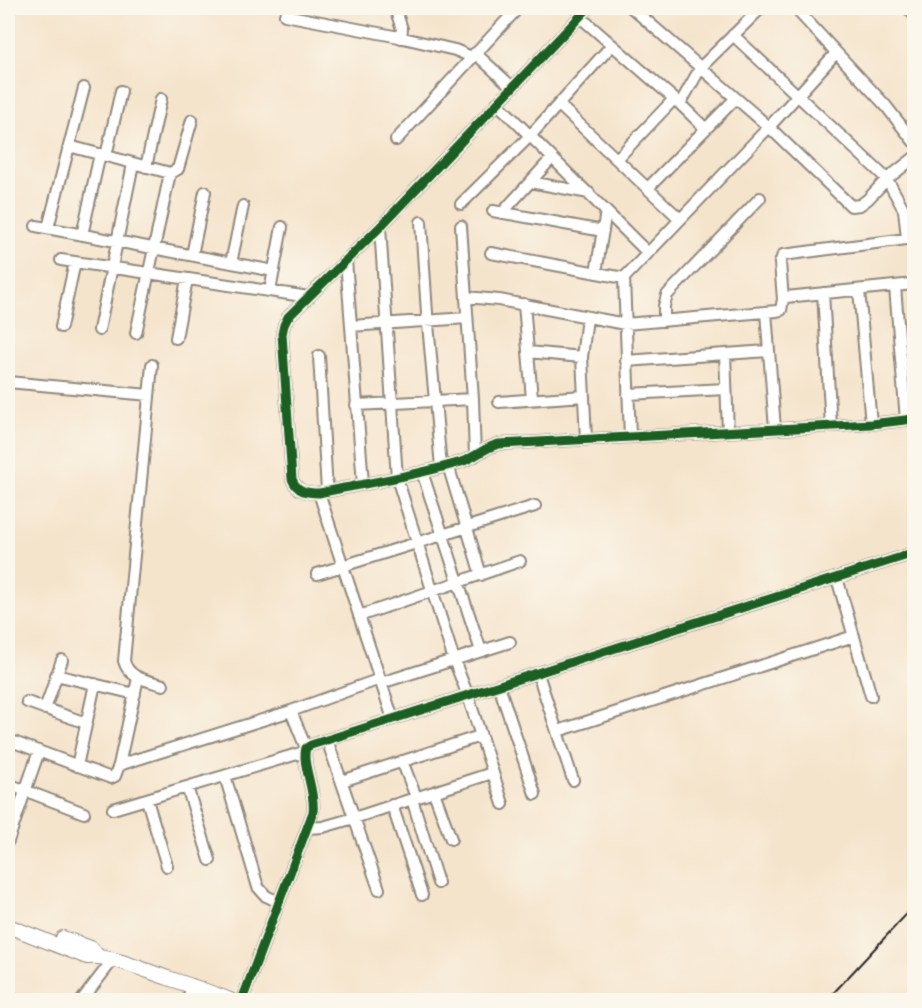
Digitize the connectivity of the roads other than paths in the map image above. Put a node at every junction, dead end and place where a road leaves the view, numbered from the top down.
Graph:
1 (395, 8) edge
2 (518, 8) edge
3 (588, 8) edge
4 (632, 8) edge
5 (761, 8) edge
6 (795, 8) edge
7 (908, 8) edge
8 (285, 15) dead end
9 (915, 15) edge
10 (579, 16) junction
11 (733, 35) junction
12 (401, 38) junction
13 (612, 45) junction
14 (836, 53) junction
15 (474, 55) junction
16 (701, 67) junction
17 (512, 87) junction
18 (84, 88) dead end
19 (121, 91) dead end
20 (799, 95) junction
21 (736, 98) junction
22 (161, 99) dead end
23 (677, 102) junction
24 (497, 103) junction
25 (559, 105) junction
26 (192, 120) dead end
27 (769, 127) junction
28 (706, 129) junction
29 (530, 136) junction
30 (396, 140) dead end
31 (915, 142) edge
32 (69, 146) junction
33 (103, 155) junction
34 (552, 158) junction
35 (915, 158) edge
36 (617, 159) junction
37 (133, 164) junction
38 (146, 167) junction
39 (170, 173) junction
40 (887, 180) junction
41 (530, 182) junction
42 (648, 188) junction
43 (205, 192) dead end
44 (588, 193) junction
45 (760, 198) dead end
46 (461, 204) dead end
47 (243, 206) dead end
48 (606, 211) junction
49 (680, 219) junction
50 (421, 222) dead end
51 (36, 226) dead end
52 (461, 226) dead end
53 (282, 227) dead end
54 (380, 227) junction
55 (48, 228) junction
56 (603, 231) junction
57 (82, 235) junction
58 (911, 238) edge
59 (116, 241) junction
60 (153, 248) junction
61 (647, 252) junction
62 (491, 253) dead end
63 (192, 255) junction
64 (61, 260) dead end
65 (346, 260) junction
66 (75, 262) junction
67 (231, 263) junction
68 (111, 268) junction
69 (274, 271) junction
70 (148, 273) junction
71 (596, 273) junction
72 (624, 278) junction
73 (187, 279) junction
74 (915, 284) edge
75 (895, 287) junction
76 (859, 290) junction
77 (270, 291) junction
78 (823, 293) junction
79 (309, 297) junction
80 (466, 297) junction
81 (783, 299) junction
82 (524, 304) junction
83 (766, 312) junction
84 (467, 318) junction
85 (587, 318) junction
86 (664, 321) junction
87 (428, 322) junction
88 (386, 324) junction
89 (624, 324) junction
90 (351, 326) junction
91 (61, 327) dead end
92 (99, 330) dead end
93 (136, 333) dead end
94 (176, 338) dead end
95 (768, 351) junction
96 (528, 352) junction
97 (725, 354) junction
98 (319, 356) dead end
99 (582, 357) junction
100 (626, 360) junction
101 (152, 365) dead end
102 (8, 382) edge
103 (726, 389) junction
104 (628, 394) junction
105 (149, 395) junction
106 (584, 396) junction
107 (473, 399) junction
108 (532, 399) junction
109 (435, 401) junction
110 (500, 402) dead end
111 (390, 403) junction
112 (356, 405) junction
113 (910, 420) edge
114 (871, 424) junction
115 (831, 426) junction
116 (775, 429) junction
117 (728, 432) junction
118 (630, 437) junction
119 (586, 439) junction
120 (475, 456) junction
121 (444, 466) junction
122 (422, 472) junction
123 (397, 478) junction
124 (363, 484) junction
125 (323, 492) junction
126 (535, 506) dead end
127 (466, 528) junction
128 (442, 536) junction
129 (417, 544) junction
130 (915, 553) edge
131 (520, 561) dead end
132 (343, 566) junction
133 (318, 573) dead end
134 (481, 575) junction
135 (837, 578) junction
136 (459, 583) junction
137 (432, 592) junction
138 (359, 616) junction
139 (854, 636) junction
140 (510, 642) dead end
141 (481, 651) junction
142 (62, 660) dead end
143 (454, 660) junction
144 (538, 674) junction
145 (56, 675) junction
146 (138, 678) junction
147 (380, 681) junction
148 (95, 684) junction
149 (163, 685) dead end
150 (499, 686) junction
151 (135, 694) junction
152 (468, 696) junction
153 (871, 696) dead end
154 (27, 702) dead end
155 (45, 709) junction
156 (291, 711) junction
157 (393, 719) junction
158 (86, 723) junction
159 (558, 731) junction
160 (480, 736) junction
161 (327, 740) junction
162 (11, 741) dead end
163 (305, 750) junction
164 (39, 751) junction
165 (402, 761) junction
166 (119, 765) junction
167 (76, 766) junction
168 (492, 772) junction
169 (225, 776) junction
170 (573, 780) dead end
171 (342, 781) junction
172 (8, 784) edge
173 (187, 788) junction
174 (25, 791) junction
175 (434, 792) junction
176 (535, 794) dead end
177 (414, 798) junction
178 (147, 800) junction
179 (503, 804) dead end
180 (392, 805) junction
181 (113, 809) dead end
182 (84, 813) dead end
183 (354, 818) junction
184 (308, 828) junction
185 (451, 839) dead end
186 (8, 841) edge
187 (210, 860) dead end
188 (167, 866) dead end
189 (438, 883) dead end
190 (379, 889) dead end
191 (422, 895) dead end
192 (279, 902) junction
193 (8, 918) edge
194 (8, 926) edge
195 (97, 956) junction
196 (112, 961) junction
197 (192, 985) junction
198 (82, 1000) edge
199 (188, 1000) edge
200 (230, 1000) edge
201 (242, 1000) edge

1 - 12 street
2 - 15 street
3 - 10 street
4 - 16 street
5 - 11 street
6 - 14 street
7 - 9 street
8 - 12 street
10 - 13 street
10 - 17 street
11 - 16 street
11 - 20 street
12 - 15 street
13 - 23 street
13 - 25 street
14 - 20 street
14 - 31 street
15 - 17 street
15 - 30 street
16 - 21 street
16 - 23 street
17 - 24 street
18 - 32 street
19 - 33 street
20 - 27 street
20 - 40 street
21 - 27 street
21 - 28 street
22 - 38 street
23 - 28 street
23 - 36 street
24 - 29 street
24 - 54 street
25 - 29 street
25 - 36 street
26 - 39 street
27 - 40 street
27 - 49 street
28 - 42 street
29 - 34 street
29 - 46 street
32 - 33 street
32 - 55 street
33 - 37 street
33 - 57 street
34 - 41 street
34 - 44 street
35 - 40 street
36 - 42 street
37 - 38 street
37 - 59 street
38 - 39 street
39 - 60 street
40 - 58 street
41 - 44 street
41 - 56 street
42 - 49 street
43 - 63 street
44 - 48 street
45 - 86 street
47 - 67 street
48 - 56 street
48 - 61 street
49 - 61 street
50 - 87 street
51 - 55 street
52 - 80 street
53 - 69 street
54 - 65 street
54 - 88 street
55 - 57 street
56 - 71 street
57 - 59 street
58 - 81 street
59 - 60 street
59 - 68 street
60 - 63 street
60 - 70 street
61 - 72 street
62 - 71 street
63 - 67 street
64 - 66 street
65 - 79 street
65 - 90 street
66 - 68 street
66 - 91 street
67 - 69 street
68 - 70 street
68 - 92 street
69 - 77 street
70 - 73 street
70 - 93 street
71 - 72 street
72 - 89 street
73 - 77 street
73 - 94 street
74 - 75 street
75 - 76 street
75 - 113 street
76 - 78 street
76 - 114 street
77 - 79 street
78 - 81 street
78 - 115 street
79 - 125 street
80 - 82 street
80 - 84 street
81 - 83 street
82 - 85 street
82 - 96 street
83 - 86 street
83 - 95 street
84 - 87 street
84 - 107 street
85 - 89 street
85 - 99 street
86 - 89 street
87 - 88 street
87 - 109 street
88 - 90 street
88 - 111 street
89 - 100 street
90 - 112 street
95 - 97 street
95 - 116 street
96 - 99 street
96 - 108 street
97 - 100 street
97 - 103 street
98 - 125 street
99 - 106 street
100 - 104 street
101 - 105 street
102 - 105 street
103 - 104 street
103 - 117 street
104 - 118 street
105 - 146 street
106 - 108 street
106 - 119 street
107 - 109 street
107 - 120 street
108 - 110 street
109 - 111 street
109 - 121 street
111 - 112 street
111 - 123 street
112 - 124 street
113 - 114 street
114 - 115 street
115 - 116 street
116 - 117 street
117 - 118 street
118 - 119 street
119 - 120 street
120 - 121 street
121 - 122 street
121 - 127 street
122 - 123 street
122 - 128 street
123 - 124 street
123 - 129 street
124 - 125 street
125 - 132 street
126 - 127 street
127 - 128 street
127 - 134 street
128 - 129 street
128 - 136 street
129 - 132 street
129 - 137 street
130 - 135 street
131 - 134 street
132 - 133 street
132 - 138 street
134 - 136 street
135 - 139 street
135 - 144 street
136 - 137 street
136 - 141 street
137 - 138 street
137 - 143 street
138 - 147 street
139 - 153 street
139 - 159 street
140 - 141 street
141 - 143 street
142 - 145 street
143 - 147 street
143 - 152 street
144 - 150 street
144 - 159 street
145 - 148 street
145 - 155 street
146 - 149 street
146 - 151 street
147 - 156 street
147 - 157 street
148 - 151 street
148 - 158 street
150 - 152 street
150 - 176 street
151 - 166 street
152 - 157 street
152 - 160 street
154 - 155 street
155 - 158 street
156 - 163 street
156 - 166 street
157 - 161 street
158 - 167 street
159 - 170 street
160 - 165 street
160 - 168 street
161 - 163 street
161 - 171 street
162 - 164 street
163 - 169 street
163 - 184 street
164 - 167 street
164 - 174 street
165 - 171 street
165 - 177 street
166 - 167 street
168 - 175 street
168 - 179 street
169 - 173 street
169 - 192 street
171 - 183 street
172 - 174 street
173 - 178 street
173 - 187 street
174 - 182 street
174 - 186 street
175 - 177 street
175 - 185 street
177 - 180 street
177 - 189 street
178 - 181 street
178 - 188 street
180 - 183 street
180 - 191 street
183 - 184 street
183 - 190 street
184 - 192 street
192 - 201 street
193 - 195 main road
194 - 195 main road
195 - 196 main road
196 - 197 main road
196 - 198 street
197 - 199 street
197 - 200 main road

